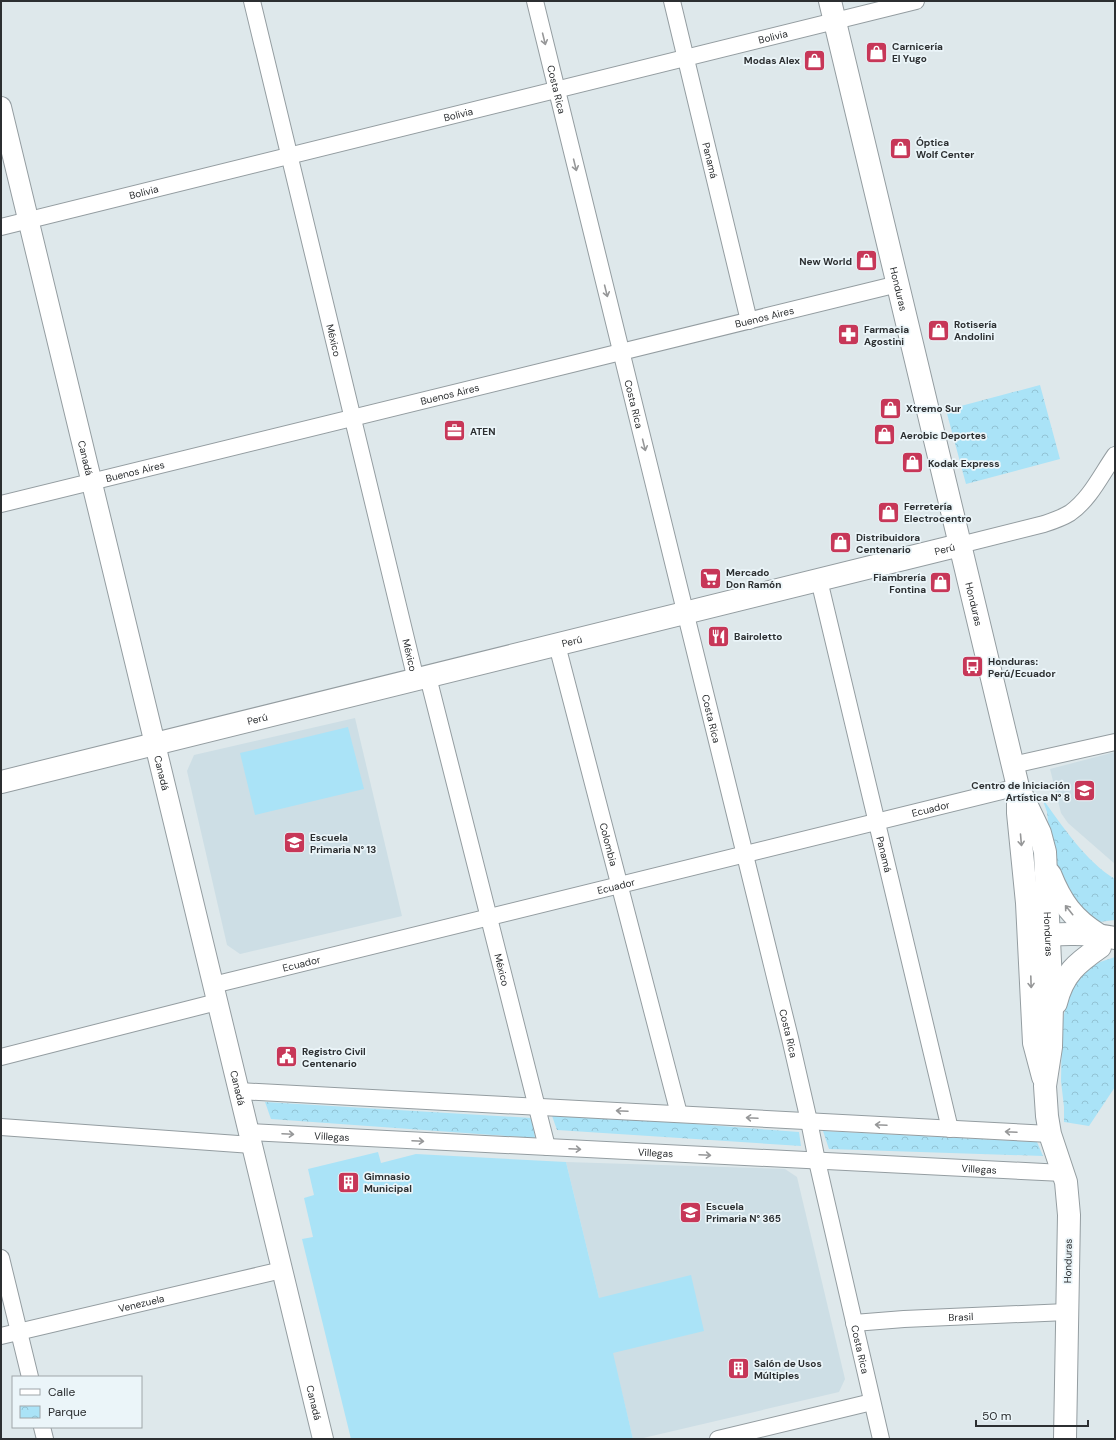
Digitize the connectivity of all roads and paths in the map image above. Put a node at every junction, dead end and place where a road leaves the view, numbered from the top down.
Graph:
1 (252, 1) edge
2 (535, 1) edge
3 (672, 1) edge
4 (916, 1) edge
5 (832, 11) edge
6 (686, 58) junction
7 (557, 90) junction
8 (1, 107) edge
9 (289, 156) junction
10 (28, 221) junction
11 (1, 228) edge
12 (898, 284) junction
13 (748, 321) junction
14 (621, 352) junction
15 (352, 418) junction
16 (1115, 456) edge
17 (91, 482) junction
18 (1, 504) edge
19 (960, 546) junction
20 (819, 580) junction
21 (686, 613) junction
22 (557, 645) junction
23 (422, 678) junction
24 (1115, 742) edge
25 (155, 744) junction
26 (1013, 765) junction
27 (1, 782) edge
28 (1018, 787) junction
29 (876, 822) junction
30 (745, 854) junction
31 (1045, 863) junction
32 (619, 885) junction
33 (489, 917) junction
34 (1107, 941) edge
35 (1043, 942) junction
36 (215, 993) junction
37 (1052, 1020) junction
38 (1, 1057) edge
39 (1045, 1086) junction
40 (239, 1091) junction
41 (537, 1107) junction
42 (679, 1114) junction
43 (809, 1121) junction
44 (1, 1127) edge
45 (950, 1129) junction
46 (1050, 1134) junction
47 (250, 1138) junction
48 (547, 1147) junction
49 (817, 1161) junction
50 (1063, 1173) junction
51 (1, 1258) edge
52 (282, 1270) junction
53 (1067, 1312) junction
54 (854, 1323) junction
55 (19, 1332) junction
56 (1, 1336) edge
57 (30, 1376) edge
58 (872, 1402) junction
59 (42, 1428) edge
60 (45, 1439) edge
61 (323, 1439) edge
62 (718, 1439) edge
63 (881, 1439) edge
64 (1065, 1439) edge

1 - 9 street, México
2 -> 7 street, Costa Rica
3 - 6 street, Panamá
4 - 5 street, Bolivia
5 - 6 street, Bolivia
5 - 12 main road, Honduras
6 - 7 street, Bolivia
6 - 13 street, Panamá
7 - 9 street, Bolivia
7 -> 14 street, Costa Rica
8 - 10 street, Canadá
9 - 10 street, Bolivia
9 - 15 street, México
10 - 11 street, Bolivia
10 - 17 street, Canadá
12 - 13 street, Buenos Aires
12 - 19 main road, Honduras
13 - 14 street, Buenos Aires
14 - 15 street, Buenos Aires
14 -> 21 street, Costa Rica
15 - 17 street, Buenos Aires
15 - 23 street, México
16 - 19 street, Perú
17 - 18 street, Buenos Aires
17 - 25 street, Canadá
19 - 20 main road, Perú
19 - 26 main road, Honduras
20 - 21 main road, Perú
20 - 29 street, Panamá
21 - 22 main road, Perú
21 - 30 street, Costa Rica
22 - 23 main road, Perú
22 - 32 street, Colombia
23 - 25 main road, Perú
23 - 33 street, México
24 - 26 street
25 - 27 main road, Perú
25 - 36 street, Canadá
26 - 28 main road, Honduras
28 - 29 street, Ecuador
28 - 31 main road, Honduras
28 -> 35 main road, Honduras
29 - 30 street, Ecuador
29 - 45 street, Panamá
30 - 32 street, Ecuador
30 - 43 street, Costa Rica
34 -> 31 main road
31 - 35 main road, Honduras
32 - 33 street, Ecuador
32 - 42 street, Colombia
33 - 36 street, Ecuador
33 - 41 street, México
34 - 35 main road
34 - 37 main road
35 - 37 main road, Honduras
35 -> 39 main road, Honduras
36 - 38 street, Ecuador
36 - 40 street, Canadá
37 - 39 main road, Honduras
39 - 46 main road, Honduras
40 - 41 street
40 - 47 street, Canadá
42 -> 41 street
41 - 48 street, México
43 -> 42 street
45 -> 43 street
43 - 49 street, Costa Rica
44 - 47 street, Villegas
46 -> 45 street
46 - 50 main road, Honduras
47 -> 48 street, Villegas
47 - 52 street, Canadá
48 -> 49 street, Villegas
49 - 50 street, Villegas
49 - 54 street, Costa Rica
50 - 53 main road, Honduras
51 - 55 street
52 - 55 street, Venezuela
52 - 61 street, Canadá
53 - 54 street, Brasil
53 - 64 main road, Honduras
54 - 58 street, Costa Rica
55 - 56 street, Venezuela
55 - 57 street
58 - 62 street
58 - 63 street, Costa Rica
59 - 60 street

